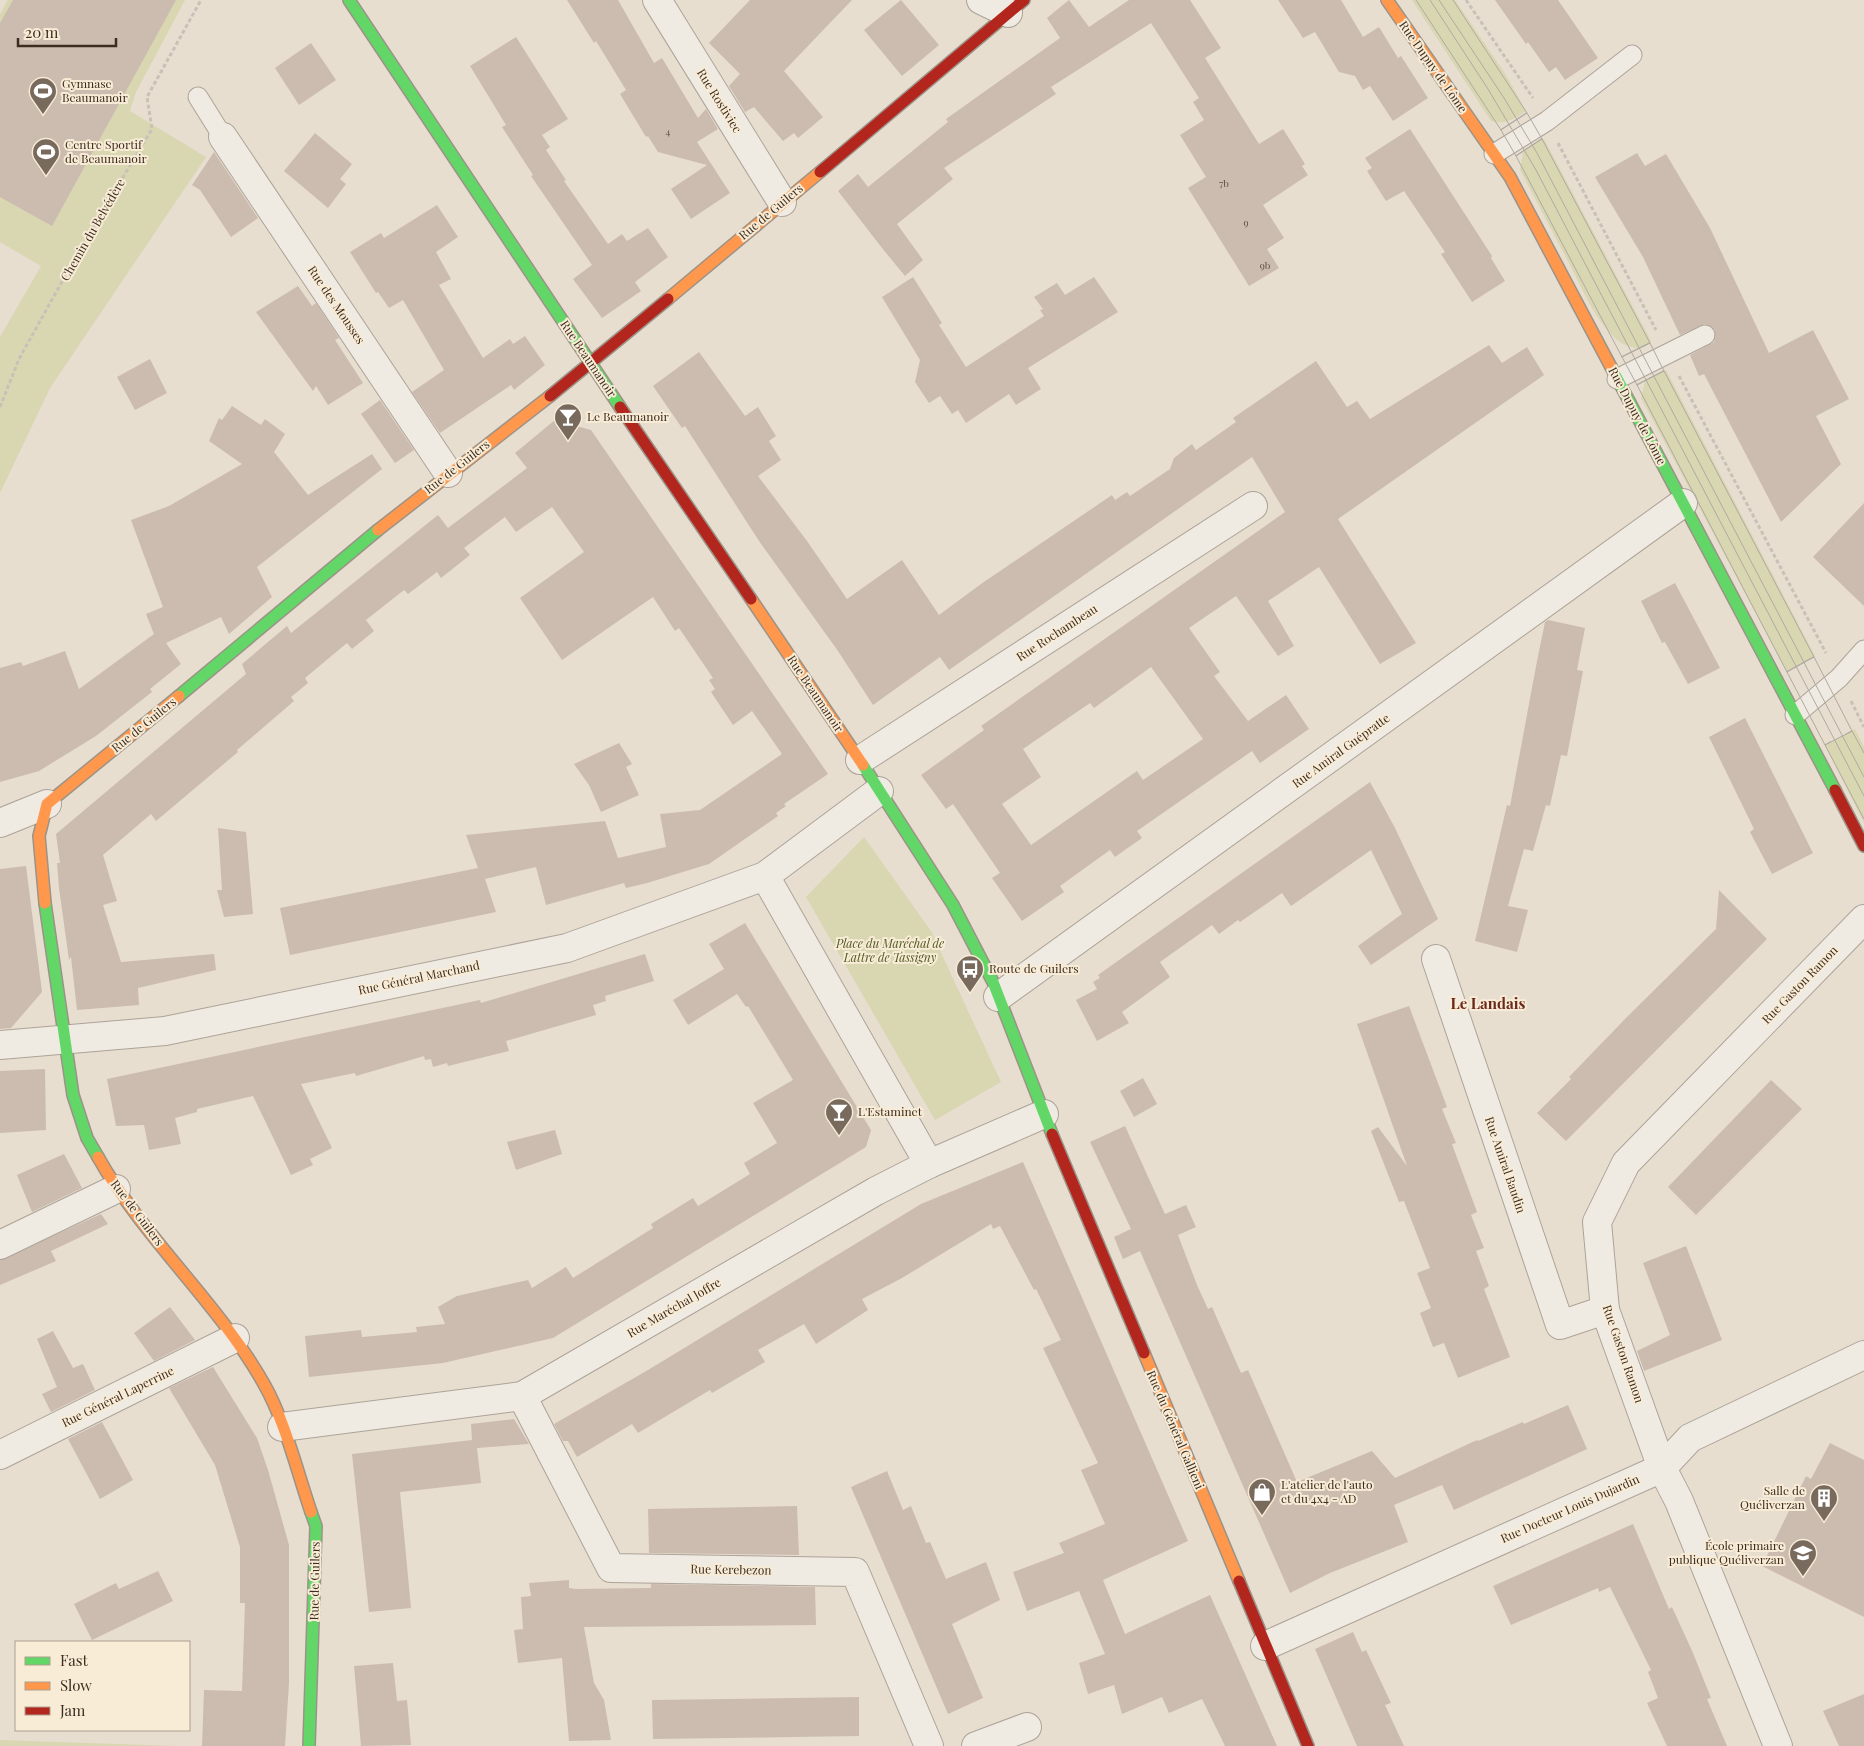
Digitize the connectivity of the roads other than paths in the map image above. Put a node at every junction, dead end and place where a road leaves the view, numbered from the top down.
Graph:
1 (349, 0) edge
2 (657, 0) edge
3 (981, 0) edge
4 (1387, 0) edge
5 (1016, 6) edge
6 (1632, 56) dead end
7 (198, 97) dead end
8 (223, 137) joint
9 (1494, 154) junction
10 (782, 202) junction
11 (1704, 335) dead end
12 (590, 364) junction
13 (1617, 379) junction
14 (448, 473) junction
15 (1683, 503) junction
16 (1254, 506) dead end
17 (1864, 650) edge
18 (1795, 715) junction
19 (860, 760) junction
20 (879, 791) junction
21 (47, 804) junction
22 (0, 823) edge
23 (1864, 846) edge
24 (765, 876) junction
25 (1864, 919) edge
26 (1436, 959) dead end
27 (998, 997) junction
28 (64, 1041) junction
29 (0, 1046) edge
30 (1044, 1114) junction
31 (929, 1164) junction
32 (116, 1189) junction
33 (0, 1246) edge
34 (1605, 1310) junction
35 (235, 1338) junction
36 (1864, 1355) edge
37 (522, 1396) junction
38 (282, 1426) junction
39 (0, 1455) edge
40 (1662, 1468) junction
41 (1264, 1646) junction
42 (1027, 1727) dead end
43 (309, 1746) edge
44 (929, 1746) edge
45 (976, 1746) edge
46 (1308, 1746) edge
47 (1778, 1746) edge

1 - 12 main road, Rue Beaumanoir
2 - 10 street, Rue Rostiviec
3 - 5 street
4 - 9 main road, Rue Dupuy de Lôme
5 - 10 main road, Rue de Guilers
6 - 9 lane
7 - 8 lane
8 - 14 street, Rue des Mousses
9 - 13 main road, Rue Dupuy de Lôme
10 - 12 main road, Rue de Guilers
11 - 13 lane
12 - 14 main road, Rue de Guilers
12 - 19 main road, Rue Beaumanoir
13 - 15 main road, Rue Dupuy de Lôme
14 - 21 main road, Rue de Guilers
15 - 18 main road, Rue Dupuy de Lôme
15 - 27 street, Rue Amiral Guépratte
16 - 19 street, Rue Rochambeau
17 - 18 lane
18 - 23 main road, Rue Dupuy de Lôme
19 - 20 main road, Rue Beaumanoir
20 - 24 street
20 - 27 main road
21 - 22 street
21 - 28 main road, Rue de Guilers
24 - 28 street, Rue Général Marchand
24 - 31 street
25 - 34 street, Rue Gaston Ramon
26 - 34 street, Rue Amiral Baudin
27 - 30 main road
28 - 29 street, Rue Général Marchand
28 - 32 main road, Rue de Guilers
30 - 31 street, Rue Maréchal Joffre
30 - 41 main road, Rue du Général Gallieni
31 - 37 street, Rue Maréchal Joffre
32 - 33 street
32 - 35 main road, Rue de Guilers
34 - 40 street, Rue Gaston Ramon
35 - 38 main road, Rue de Guilers
35 - 39 street, Rue Général Laperrine
36 - 40 street, Rue Docteur Louis Dujardin
37 - 38 street, Rue Maréchal Joffre
37 - 44 street, Rue Kerebezon
38 - 43 main road, Rue de Guilers
40 - 41 street, Rue Docteur Louis Dujardin
40 - 47 street, Rue Gaston Ramon
41 - 46 main road, Rue du Général Gallieni
42 - 45 street

